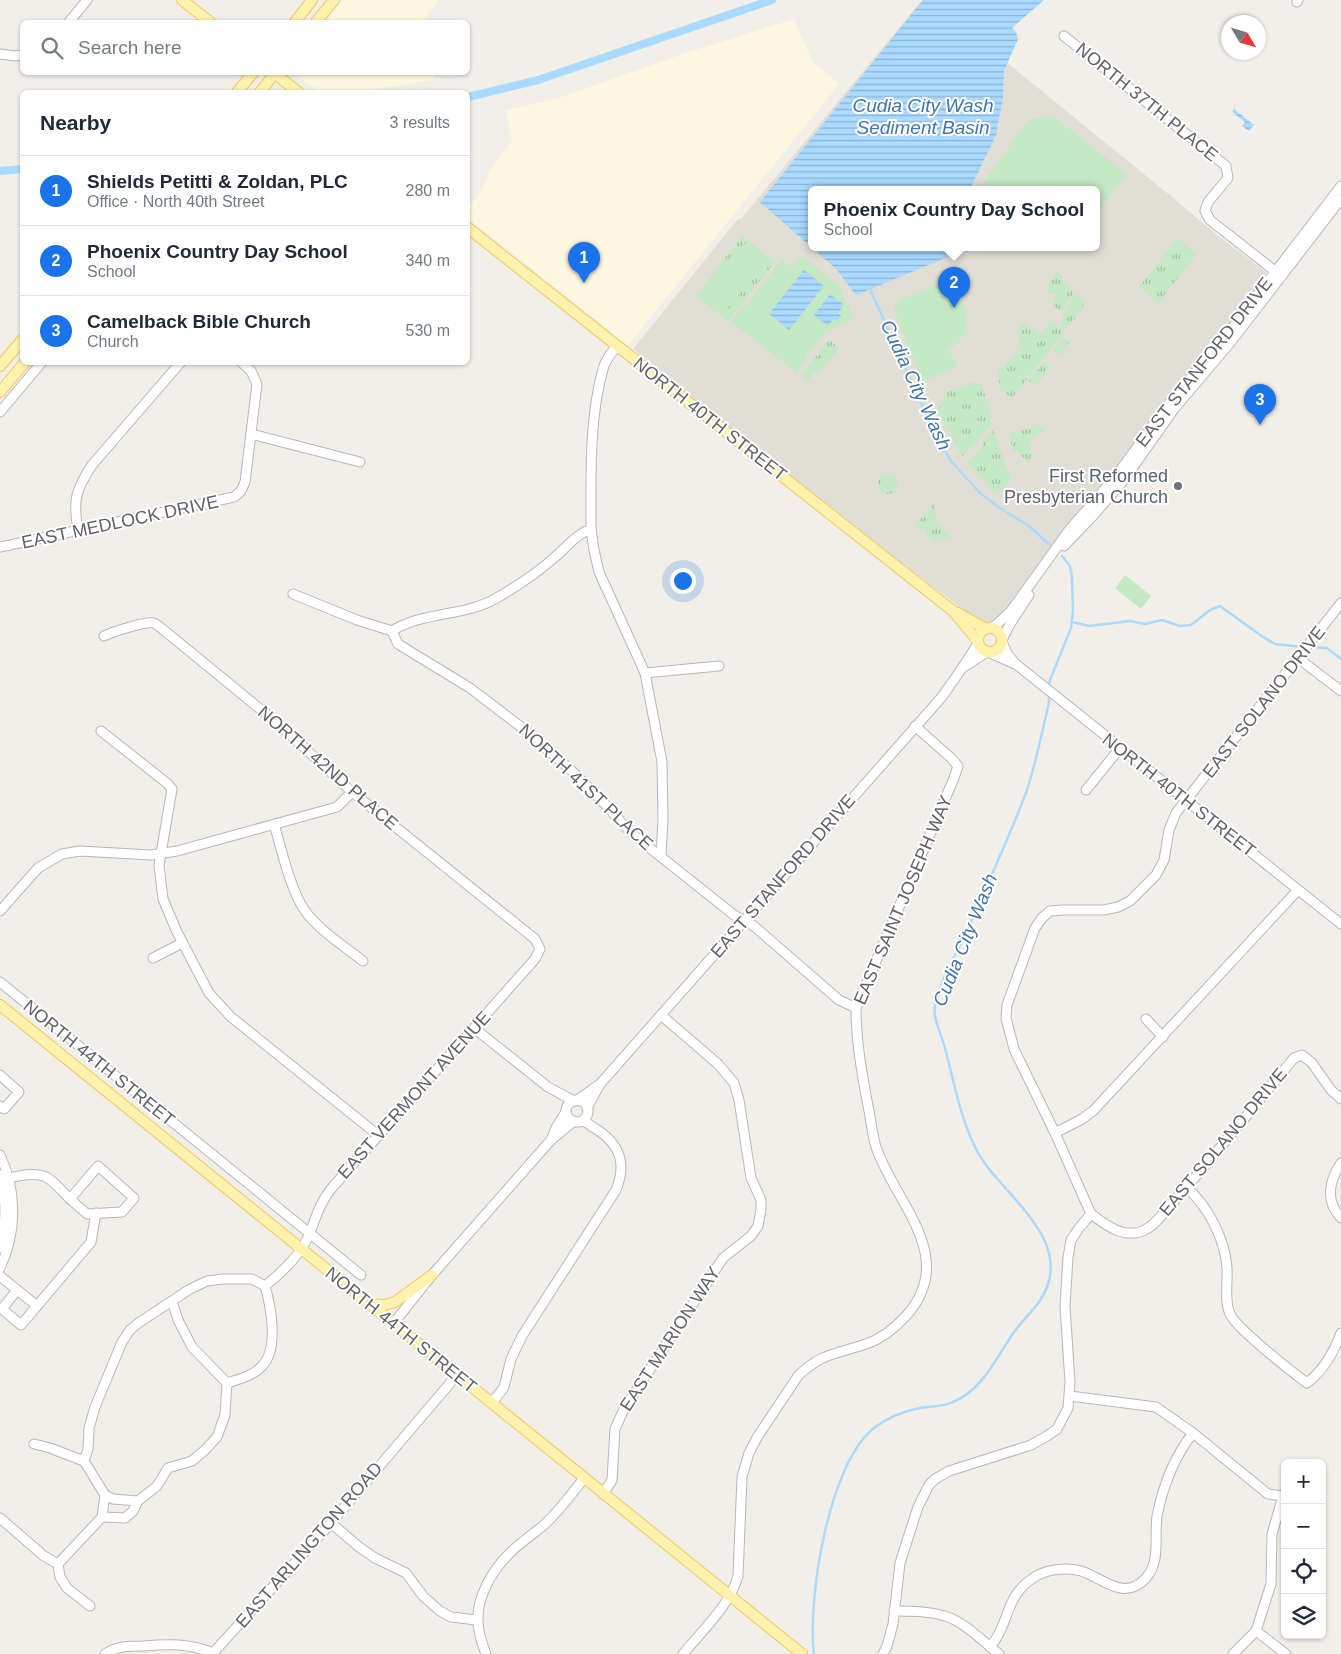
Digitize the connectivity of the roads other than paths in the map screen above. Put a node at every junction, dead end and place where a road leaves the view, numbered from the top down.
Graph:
1 (87, 0) edge
2 (182, 0) edge
3 (312, 0) edge
4 (334, 0) edge
5 (71, 20) edge
6 (207, 20) edge
7 (297, 20) edge
8 (318, 20) edge
9 (1064, 36) dead end
10 (0, 54) edge
11 (19, 56) edge
12 (251, 75) edge
13 (273, 75) edge
14 (277, 75) edge
15 (239, 90) edge
16 (262, 90) edge
17 (296, 90) edge
18 (1341, 186) edge
19 (1341, 199) edge
20 (470, 230) edge
21 (1278, 274) junction
22 (20, 342) edge
23 (617, 346) junction
24 (22, 365) edge
25 (39, 365) edge
26 (178, 365) edge
27 (244, 365) edge
28 (0, 366) edge
29 (0, 392) edge
30 (0, 412) edge
31 (251, 434) junction
32 (360, 462) dead end
33 (591, 529) junction
34 (78, 531) junction
35 (0, 547) edge
36 (293, 594) dead end
37 (1341, 603) edge
38 (953, 611) junction
39 (988, 628) junction
40 (392, 631) junction
41 (104, 636) dead end
42 (1002, 641) junction
43 (978, 642) junction
44 (989, 653) junction
45 (1298, 658) junction
46 (1017, 665) junction
47 (719, 666) dead end
48 (964, 667) junction
49 (645, 673) junction
50 (1341, 691) edge
51 (916, 726) junction
52 (101, 731) dead end
53 (1120, 748) junction
54 (1086, 790) dead end
55 (352, 792) junction
56 (1186, 801) junction
57 (274, 824) junction
58 (161, 854) junction
59 (661, 856) junction
60 (1298, 890) junction
61 (0, 911) edge
62 (743, 921) junction
63 (1341, 924) edge
64 (182, 943) junction
65 (540, 949) joint
66 (154, 958) dead end
67 (363, 961) dead end
68 (0, 982) edge
69 (0, 1005) edge
70 (856, 1008) junction
71 (661, 1014) junction
72 (1146, 1019) dead end
73 (474, 1028) junction
74 (1163, 1037) junction
75 (0, 1075) edge
76 (600, 1084) junction
77 (548, 1087) junction
78 (1341, 1099) edge
79 (575, 1101) junction
80 (0, 1106) edge
81 (588, 1110) junction
82 (566, 1111) junction
83 (578, 1121) junction
84 (602, 1132) junction
85 (1055, 1132) junction
86 (378, 1135) junction
87 (551, 1140) junction
88 (0, 1155) edge
89 (1341, 1163) edge
90 (3, 1178) edge
91 (1186, 1187) junction
92 (70, 1199) junction
93 (96, 1213) junction
94 (1091, 1214) junction
95 (1341, 1218) edge
96 (310, 1233) junction
97 (0, 1248) edge
98 (300, 1248) junction
99 (0, 1268) edge
100 (361, 1275) dead end
101 (432, 1275) junction
102 (0, 1276) edge
103 (265, 1286) junction
104 (17, 1290) junction
105 (172, 1301) junction
106 (369, 1304) junction
107 (37, 1306) junction
108 (393, 1324) junction
109 (1341, 1333) edge
110 (458, 1375) junction
111 (227, 1383) junction
112 (1070, 1396) junction
113 (492, 1403) junction
114 (1193, 1433) junction
115 (34, 1444) dead end
116 (84, 1461) junction
117 (584, 1478) junction
118 (604, 1494) junction
119 (105, 1495) junction
120 (138, 1501) junction
121 (102, 1517) junction
122 (0, 1518) edge
123 (330, 1523) junction
124 (58, 1564) junction
125 (730, 1595) junction
126 (90, 1606) dead end
127 (894, 1611) junction
128 (478, 1620) junction
129 (1256, 1630) junction
130 (990, 1647) junction
131 (798, 1651) edge
132 (214, 1653) edge
133 (105, 1654) edge
134 (486, 1654) edge
135 (683, 1654) edge
136 (883, 1654) edge
137 (998, 1654) edge
138 (1233, 1654) edge
139 (1286, 1654) edge

1 - 5 street
2 - 6 main road
3 - 7 main road
4 - 8 main road
9 - 21 street, NORTH 37TH PLACE
10 - 11 street
12 - 15 main road
13 - 16 main road
14 - 17 main road
18 - 21 street, EAST STANFORD DRIVE
19 - 21 street, EAST STANFORD DRIVE
20 - 23 main road, NORTH 40TH STREET
21 - 39 street, EAST STANFORD DRIVE
21 - 42 street, EAST STANFORD DRIVE
22 - 28 main road
23 - 33 street
23 - 38 main road, NORTH 40TH STREET
24 - 29 main road
25 - 30 street
26 - 34 street
27 - 31 street, EAST MEDLOCK DRIVE
31 - 32 street
31 - 34 street, EAST MEDLOCK DRIVE
33 - 40 street
33 - 49 street
34 - 35 street, EAST MEDLOCK DRIVE
36 - 40 street
37 - 45 street, EAST SOLANO DRIVE
38 - 39 main road, NORTH 40TH STREET
38 - 43 main road, NORTH 40TH STREET
39 - 42 main road
39 - 43 main road
40 - 59 street, NORTH 41ST PLACE
41 - 55 street, NORTH 42ND PLACE
42 - 44 main road
42 - 46 street, NORTH 40TH STREET
43 - 44 main road
43 - 48 street, EAST STANFORD DRIVE
44 - 46 street, NORTH 40TH STREET
44 - 48 street, EAST STANFORD DRIVE
45 - 50 street
45 - 56 street, EAST SOLANO DRIVE
46 - 53 street, NORTH 40TH STREET
47 - 49 street
48 - 51 street, EAST STANFORD DRIVE
49 - 59 street
51 - 62 street, EAST STANFORD DRIVE
51 - 70 street, EAST SAINT JOSEPH WAY
52 - 58 street
53 - 54 street
53 - 56 street, NORTH 40TH STREET
55 - 57 street
55 - 65 street, NORTH 42ND PLACE
56 - 60 street, NORTH 40TH STREET
56 - 85 street, EAST SOLANO DRIVE
57 - 58 street
57 - 67 street
58 - 61 street
58 - 64 street
59 - 62 street, NORTH 41ST PLACE
60 - 63 street, NORTH 40TH STREET
60 - 74 street
62 - 70 street, NORTH 41ST PLACE
62 - 71 street, EAST STANFORD DRIVE
64 - 66 street
64 - 86 street
65 - 73 street, EAST VERMONT AVENUE
68 - 96 street, NORTH 44TH STREET
69 - 98 main road, NORTH 44TH STREET
70 - 125 street, EAST SAINT JOSEPH WAY
71 - 76 street, EAST STANFORD DRIVE
71 - 118 street, EAST MARION WAY
72 - 74 street
73 - 77 street
73 - 86 street, EAST VERMONT AVENUE
74 - 85 street
75 - 80 street
76 - 79 street, EAST STANFORD DRIVE
76 - 81 street, EAST STANFORD DRIVE
77 - 79 street
77 - 82 street
78 - 91 street, EAST SOLANO DRIVE
79 - 81 street
79 - 82 street, EAST STANFORD DRIVE
81 - 83 street, EAST STANFORD DRIVE
81 - 84 street
82 - 83 street
82 - 87 street, EAST STANFORD DRIVE
83 - 84 street
83 - 87 street, EAST STANFORD DRIVE
84 - 113 street
85 - 94 street, EAST SOLANO DRIVE
86 - 96 street, EAST VERMONT AVENUE
87 - 101 street, EAST STANFORD DRIVE
88 - 90 street
89 - 95 street
90 - 92 street
90 - 97 street
90 - 99 street
91 - 94 street, EAST SOLANO DRIVE
91 - 109 street
92 - 93 street
92 - 93 street
93 - 107 street
94 - 112 street
96 - 98 street, EAST VERMONT AVENUE
96 - 100 street, NORTH 44TH STREET
98 - 103 street, EAST VERMONT AVENUE
98 - 106 main road, NORTH 44TH STREET
101 - 106 main road
101 - 108 street, EAST STANFORD DRIVE
102 - 104 street
103 - 105 street
103 - 111 street
104 - 107 street
104 - 107 street
105 - 111 street
105 - 116 street
106 - 108 main road, NORTH 44TH STREET
108 - 110 main road, NORTH 44TH STREET
110 - 113 main road, NORTH 44TH STREET
110 - 123 street, EAST ARLINGTON ROAD
111 - 120 street
112 - 114 street
112 - 127 street
113 - 117 main road, NORTH 44TH STREET
114 - 129 street
114 - 130 street
115 - 116 street
116 - 119 street
117 - 118 main road, NORTH 44TH STREET
117 - 128 street
118 - 125 main road, NORTH 44TH STREET
119 - 120 street
119 - 121 street
120 - 121 street
121 - 124 street
122 - 124 street
123 - 128 street
123 - 132 street, EAST ARLINGTON ROAD
124 - 126 street
125 - 131 main road, NORTH 44TH STREET
125 - 135 street
127 - 130 street
127 - 136 street
128 - 134 street
129 - 138 street
129 - 139 street
130 - 137 street
132 - 133 street, EAST ARLINGTON ROAD

